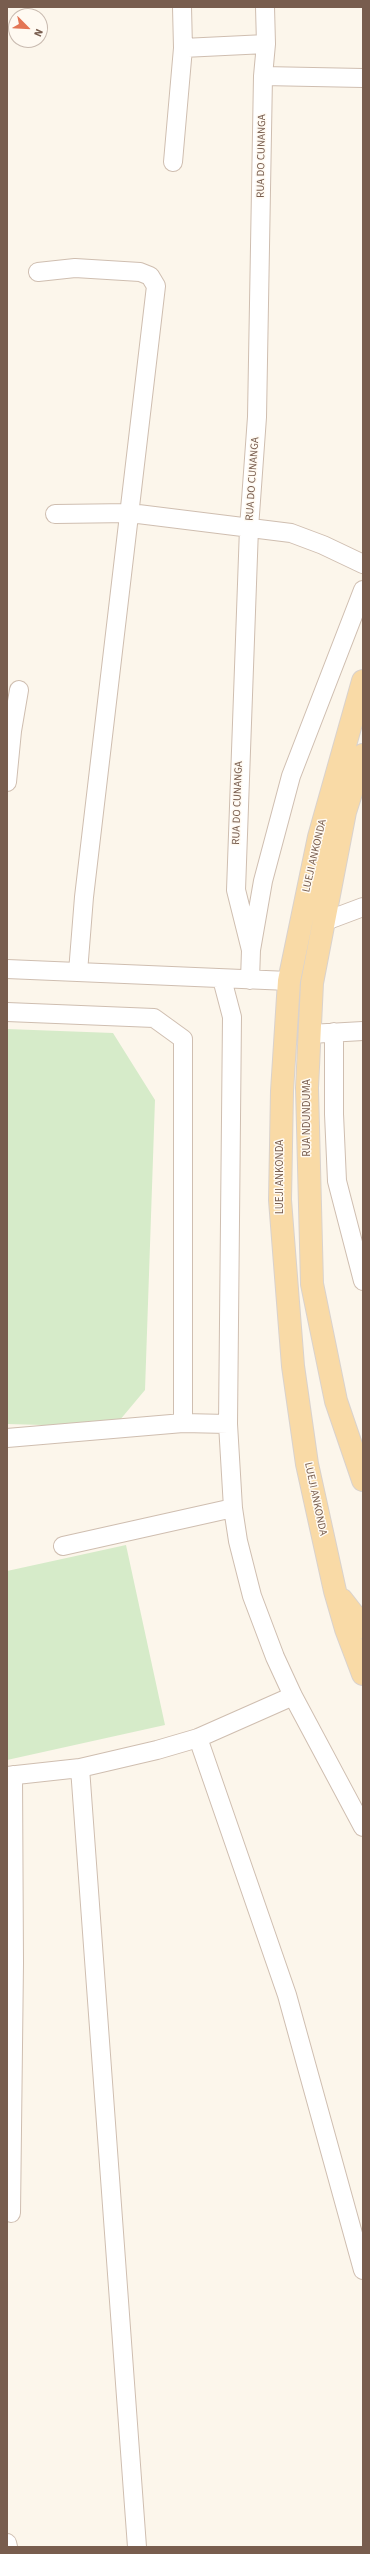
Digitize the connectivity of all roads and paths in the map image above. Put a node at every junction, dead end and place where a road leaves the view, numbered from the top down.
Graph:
1 (182, 7) edge
2 (265, 7) edge
3 (266, 44) junction
4 (183, 48) junction
5 (263, 76) junction
6 (363, 78) edge
7 (172, 162) dead end
8 (38, 272) dead end
9 (130, 513) junction
10 (55, 514) dead end
11 (249, 528) junction
12 (363, 564) edge
13 (363, 590) edge
14 (363, 681) edge
15 (20, 690) dead end
16 (363, 755) edge
17 (7, 782) edge
18 (363, 907) edge
19 (323, 922) junction
20 (251, 950) junction
21 (7, 969) edge
22 (78, 972) junction
23 (222, 979) junction
24 (250, 980) junction
25 (289, 981) junction
26 (7, 1012) edge
27 (361, 1028) edge
28 (334, 1032) junction
29 (310, 1034) junction
30 (363, 1281) edge
31 (183, 1424) junction
32 (228, 1424) junction
33 (7, 1438) edge
34 (363, 1480) edge
35 (233, 1508) junction
36 (63, 1546) dead end
37 (335, 1591) junction
38 (363, 1627) edge
39 (363, 1674) edge
40 (293, 1696) junction
41 (198, 1738) junction
42 (80, 1768) junction
43 (10, 1776) edge
44 (363, 1827) edge
45 (11, 2213) dead end
46 (363, 2270) edge
47 (7, 2543) edge
48 (8, 2547) edge
49 (137, 2547) edge

1 - 4 street
2 - 3 street, RUA DO CUNANGA
3 - 4 street
3 - 5 street, RUA DO CUNANGA
4 - 7 street
5 - 6 street
5 - 11 street, RUA DO CUNANGA
8 - 9 street
9 - 10 street
9 - 11 street
9 - 22 street
11 - 12 street
11 - 20 street, RUA DO CUNANGA
13 - 20 street
14 - 25 main road, LUEJI ANKONDA
15 - 17 street
16 - 19 main road, RUA NDUNDUMA
18 - 19 street
19 - 29 main road, RUA NDUNDUMA
20 - 24 street
21 - 22 street
22 - 23 street
23 - 24 street
23 - 32 street
24 - 25 street
25 - 37 main road, LUEJI ANKONDA
26 - 31 street
27 - 28 street
28 - 29 street
28 - 30 street
29 - 34 main road, RUA NDUNDUMA
31 - 32 street
31 - 33 street
32 - 35 street
35 - 36 street
35 - 40 street
37 - 38 main road
37 - 39 main road, LUEJI ANKONDA
40 - 41 street
40 - 44 street
41 - 42 street
41 - 46 street
42 - 43 street
42 - 49 street
43 - 45 street
47 - 48 street

